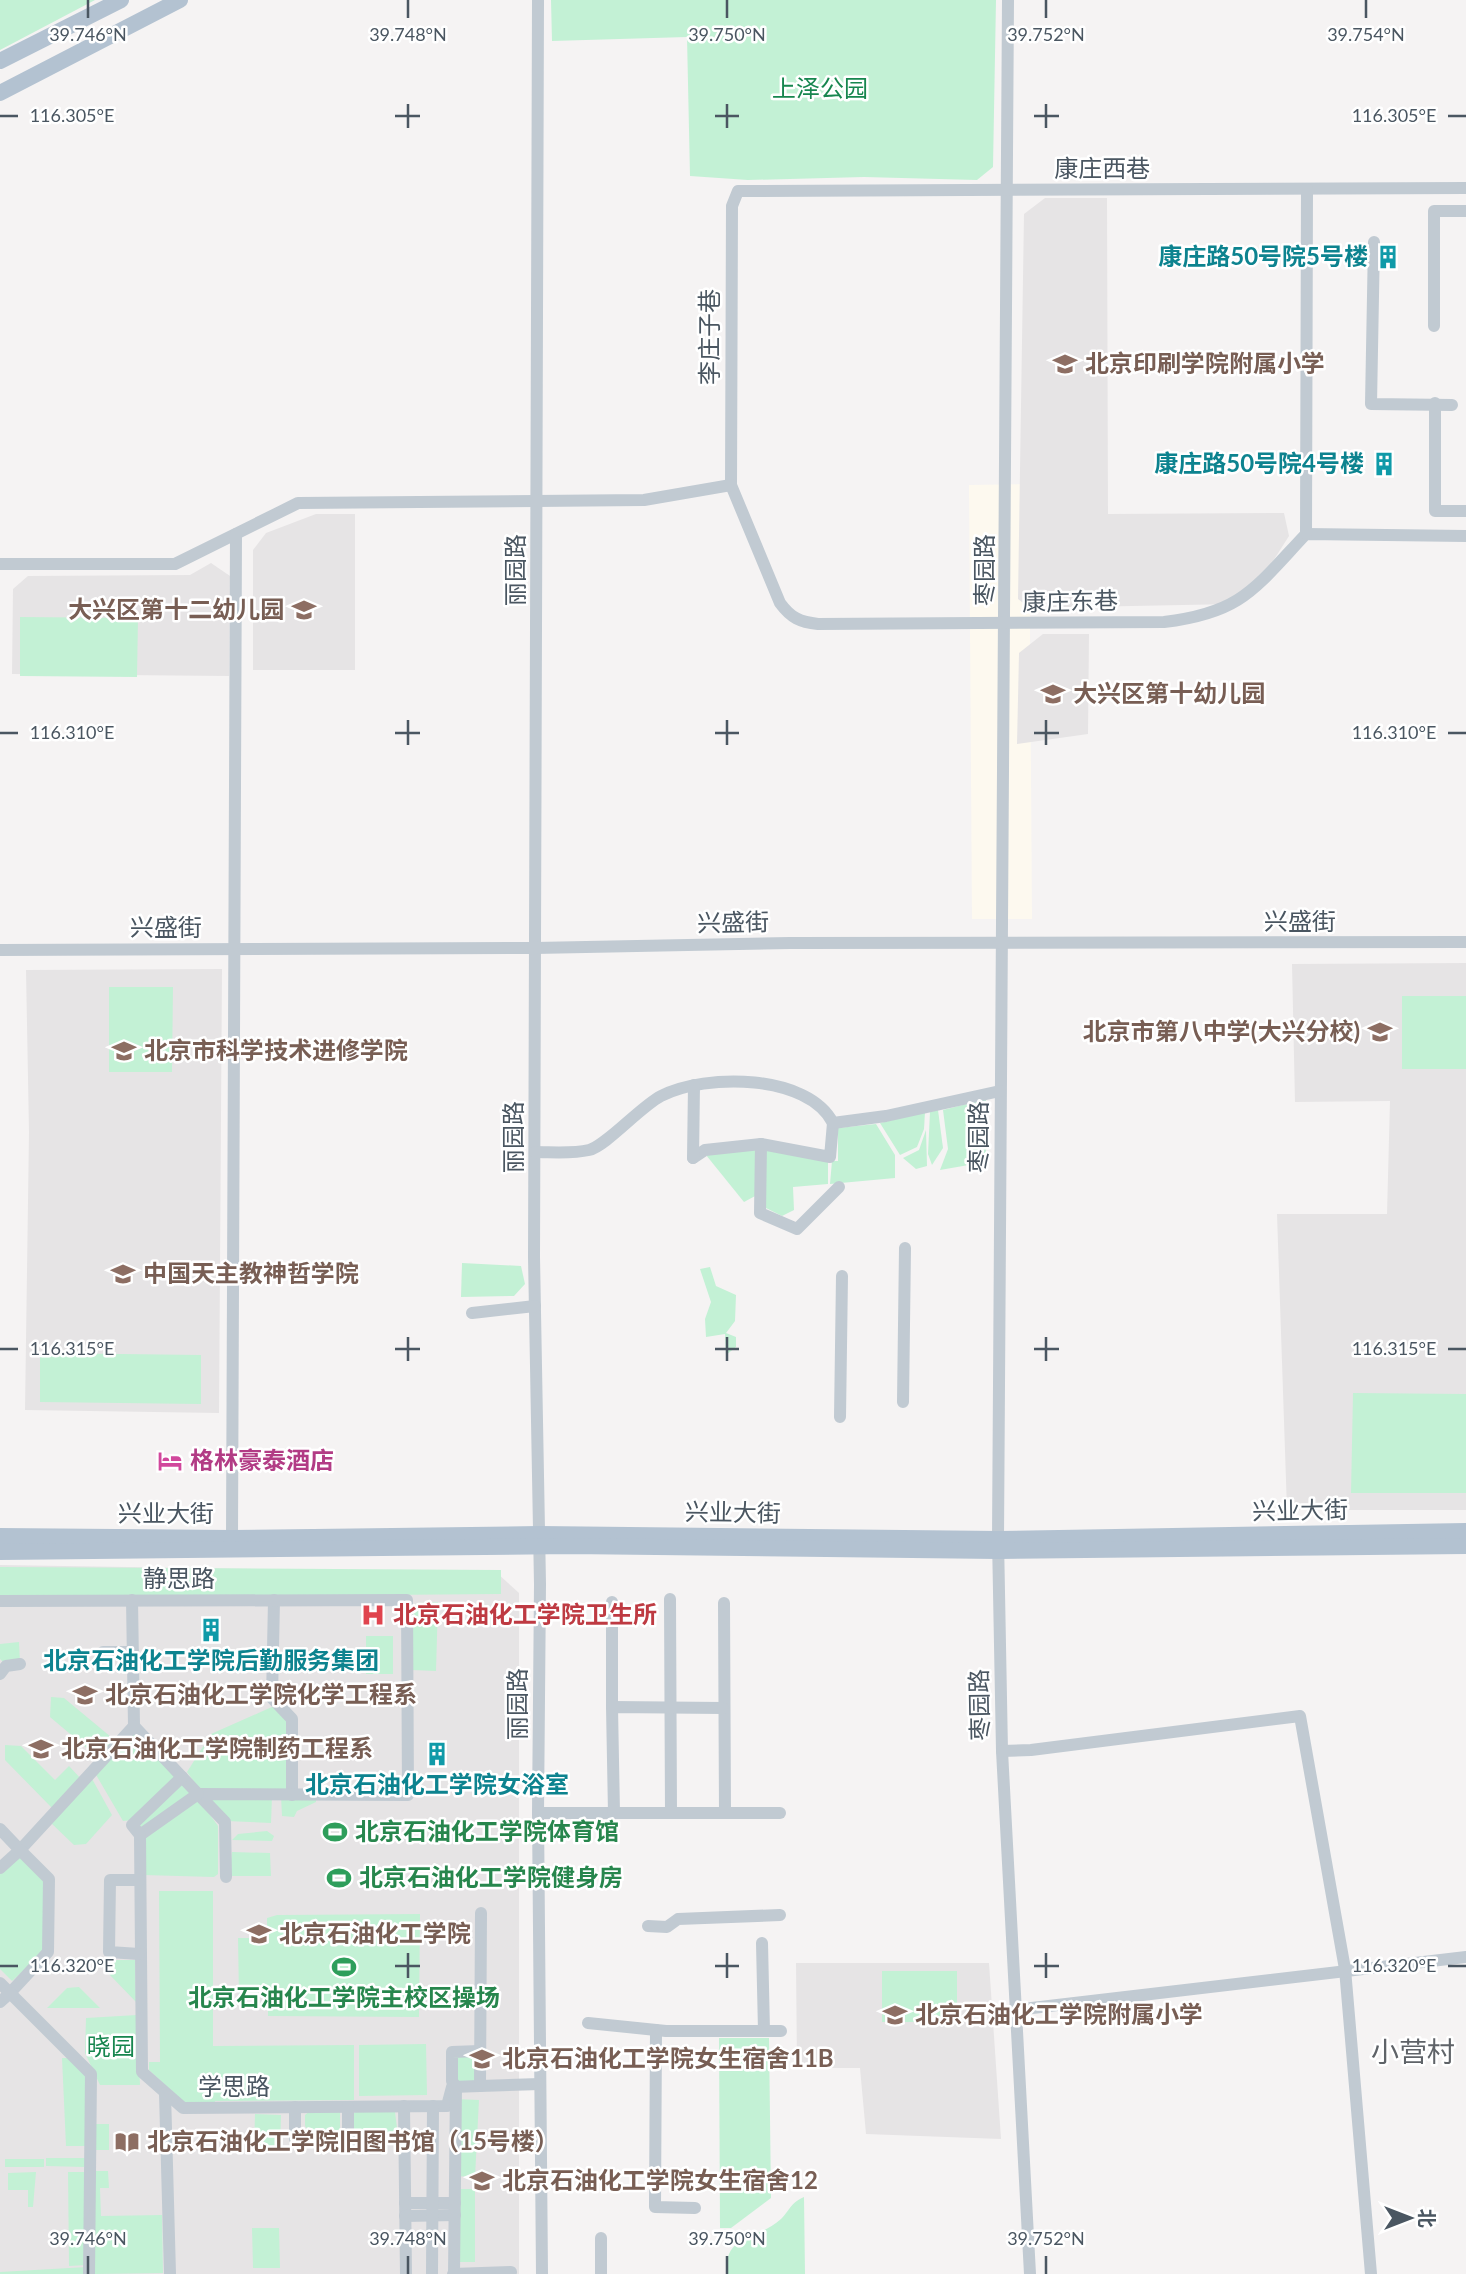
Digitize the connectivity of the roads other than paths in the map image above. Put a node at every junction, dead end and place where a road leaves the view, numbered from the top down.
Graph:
1 (121, 0) edge
2 (180, 0) edge
3 (538, 0) edge
4 (1008, 0) edge
5 (0, 61) edge
6 (0, 93) edge
7 (1466, 188) edge
8 (1307, 189) junction
9 (1007, 190) junction
10 (738, 191) joint
11 (1466, 211) edge
12 (1374, 242) dead end
13 (1434, 326) dead end
14 (1435, 403) junction
15 (1452, 405) dead end
16 (730, 485) junction
17 (537, 501) junction
18 (1466, 511) edge
19 (236, 534) junction
20 (1306, 534) junction
21 (1466, 536) edge
22 (0, 564) edge
23 (1005, 624) junction
24 (1466, 942) edge
25 (1002, 943) junction
26 (536, 948) junction
27 (234, 949) junction
28 (0, 950) edge
29 (694, 1085) junction
30 (1000, 1091) junction
31 (833, 1123) junction
32 (761, 1144) junction
33 (535, 1152) junction
34 (839, 1187) dead end
35 (905, 1248) dead end
36 (842, 1276) dead end
37 (535, 1307) junction
38 (472, 1313) dead end
39 (902, 1402) dead end
40 (840, 1417) dead end
41 (1466, 1531) edge
42 (0, 1536) edge
43 (232, 1538) junction
44 (539, 1541) junction
45 (998, 1545) junction
46 (1466, 1546) edge
47 (0, 1552) edge
48 (670, 1599) dead end
49 (132, 1600) junction
50 (274, 1600) junction
51 (1, 1601) edge
52 (612, 1602) dead end
53 (724, 1603) dead end
54 (103, 1652) dead end
55 (133, 1652) junction
56 (20, 1664) dead end
57 (0, 1674) edge
58 (612, 1707) junction
59 (669, 1707) junction
60 (723, 1707) junction
61 (134, 1726) junction
62 (1002, 1751) junction
63 (182, 1777) junction
64 (198, 1794) junction
65 (292, 1795) junction
66 (538, 1813) junction
67 (614, 1813) junction
68 (671, 1813) junction
69 (725, 1813) junction
70 (780, 1813) dead end
71 (0, 1829) edge
72 (139, 1835) junction
73 (20, 1850) junction
74 (0, 1868) edge
75 (226, 1877) dead end
76 (139, 1880) junction
77 (481, 1913) dead end
78 (780, 1915) dead end
79 (648, 1926) dead end
80 (762, 1942) dead end
81 (139, 1954) junction
82 (1466, 1958) edge
83 (1345, 1969) junction
84 (0, 1983) edge
85 (5, 1998) edge
86 (1015, 2010) junction
87 (588, 2023) dead end
88 (656, 2030) junction
89 (764, 2031) junction
90 (781, 2031) dead end
91 (480, 2051) junction
92 (540, 2084) junction
93 (480, 2086) junction
94 (456, 2087) junction
95 (165, 2093) junction
96 (348, 2106) junction
97 (404, 2106) junction
98 (433, 2106) junction
99 (295, 2107) junction
100 (348, 2139) junction
101 (404, 2139) junction
102 (695, 2208) dead end
103 (455, 2209) junction
104 (405, 2210) junction
105 (433, 2210) junction
106 (601, 2238) dead end
107 (511, 2272) edge
108 (89, 2274) edge
109 (170, 2274) edge
110 (406, 2274) edge
111 (432, 2274) edge
112 (453, 2274) edge
113 (542, 2274) edge
114 (601, 2274) edge
115 (1030, 2274) edge
116 (1371, 2274) edge

1 - 5 main road
2 - 6 main road
3 - 17 street, 丽园路
4 - 9 street, 枣园路
7 - 8 street, 康庄西巷
8 - 9 street, 康庄西巷
8 - 20 street
9 - 10 street, 康庄西巷
9 - 23 street, 枣园路
10 - 16 street, 李庄子巷
11 - 13 street
12 - 14 street
14 - 15 street
14 - 18 street
16 - 17 street
16 - 23 street, 康庄东巷
17 - 19 street
17 - 26 street, 丽园路
19 - 22 street
19 - 27 street
20 - 21 street
20 - 23 street, 康庄东巷
23 - 25 street, 枣园路
24 - 25 street, 兴盛街
25 - 26 street, 兴盛街
25 - 30 street, 枣园路
26 - 27 street, 兴盛街
26 - 33 street, 丽园路
27 - 28 street, 兴盛街
27 - 43 street
29 - 31 street
29 - 32 street
29 - 33 street
30 - 31 street
30 - 45 street, 枣园路
31 - 32 street
32 - 34 street
33 - 37 street, 丽园路
35 - 39 street
36 - 40 street
37 - 38 street
37 - 44 street, 丽园路
41 - 45 main road, 兴业大街
42 - 43 main road, 兴业大街
43 - 44 main road, 兴业大街
44 - 45 main road, 兴业大街
44 - 47 main road, 兴业大街
44 - 66 street, 丽园路
45 - 46 main road, 兴业大街
45 - 62 street, 枣园路
48 - 59 street
49 - 50 street, 静思路
49 - 51 street, 静思路
49 - 55 street
50 - 65 street
50 - 65 street, 静思路
52 - 58 street
53 - 60 street
54 - 55 street
55 - 61 street
56 - 57 street
58 - 59 street
58 - 67 street
59 - 60 street
59 - 68 street
60 - 69 street
61 - 63 street
61 - 73 street
62 - 83 street
62 - 86 street, 枣园路
63 - 64 street
63 - 72 street
64 - 65 street
64 - 72 street
64 - 75 street
66 - 67 street
66 - 92 street, 丽园路
67 - 68 street
68 - 69 street
69 - 70 street
71 - 73 street
72 - 76 street, 学思路
73 - 74 street
73 - 85 street
76 - 81 street, 学思路
76 - 81 street
77 - 91 street
78 - 79 street
80 - 89 street
81 - 95 street, 学思路
82 - 83 street
83 - 86 street
83 - 116 street
84 - 85 street
85 - 108 street
86 - 115 street, 枣园路
87 - 88 street
88 - 89 street
88 - 102 street
89 - 90 street
91 - 93 street
91 - 94 street
92 - 93 street
92 - 113 street, 丽园路
93 - 94 street
94 - 98 street
94 - 103 street
95 - 99 street, 学思路
95 - 109 street
96 - 97 street, 学思路
96 - 99 street, 学思路
96 - 100 street
97 - 98 street, 学思路
97 - 101 street
98 - 105 street
99 - 100 street
100 - 101 street
101 - 104 street
103 - 105 street
103 - 112 street
104 - 105 street
104 - 110 street
105 - 111 street
106 - 114 street
107 - 112 street

